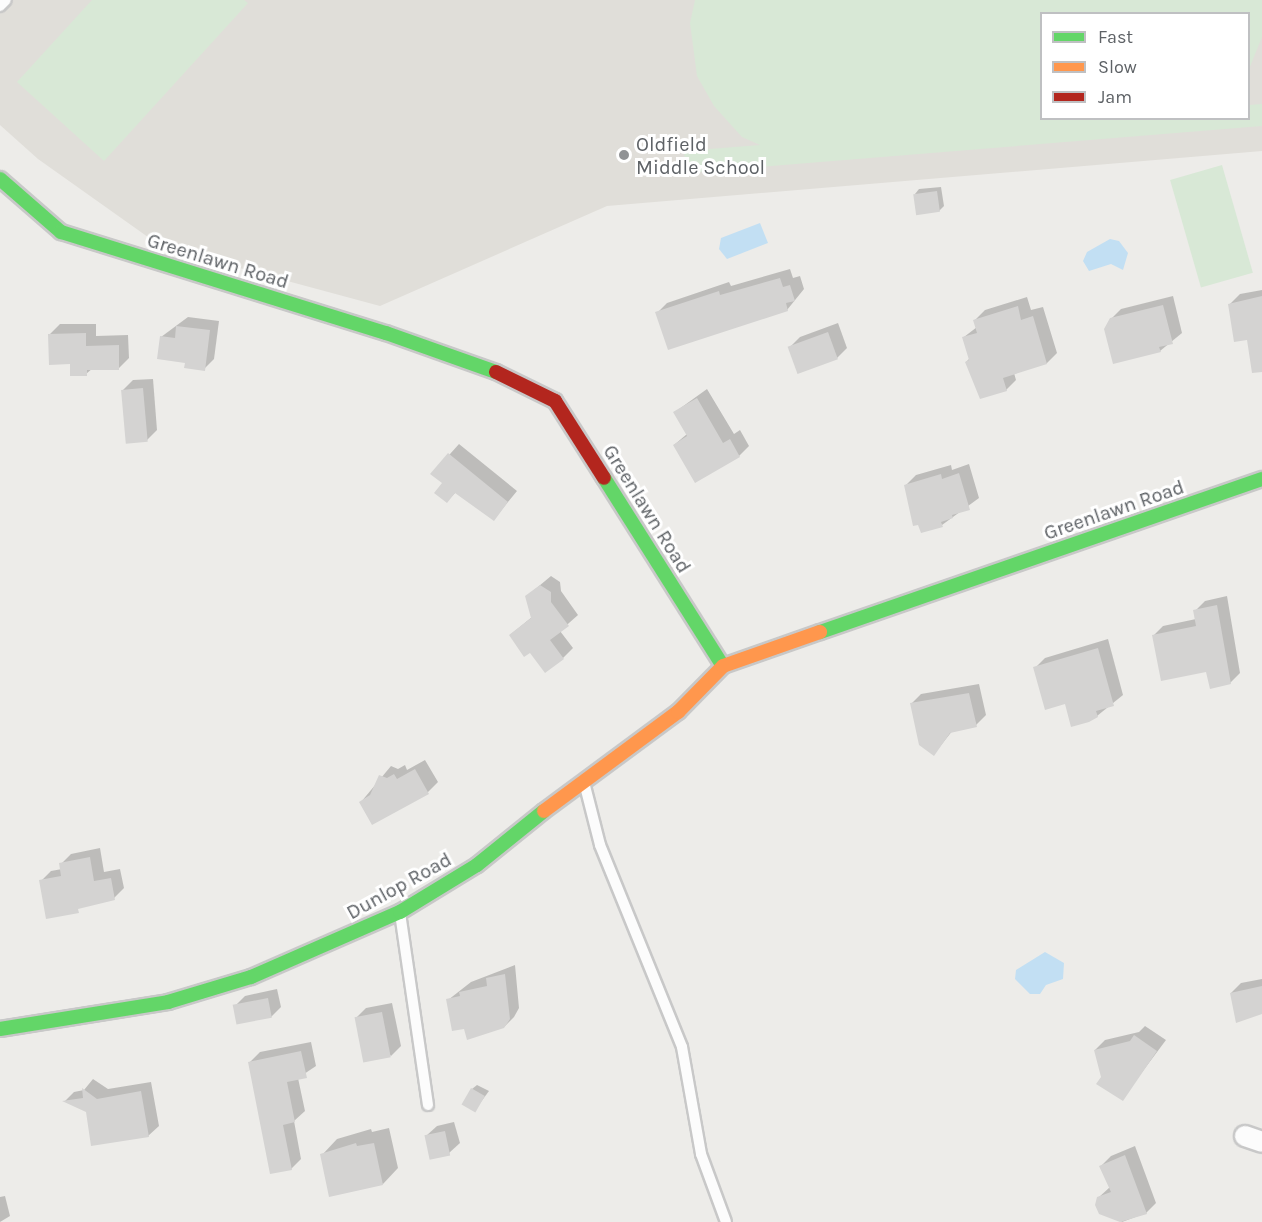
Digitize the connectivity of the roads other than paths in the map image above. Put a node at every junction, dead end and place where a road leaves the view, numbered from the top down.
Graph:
1 (6, 0) edge
2 (0, 6) edge
3 (0, 179) edge
4 (1262, 479) edge
5 (723, 666) junction
6 (584, 779) junction
7 (400, 912) junction
8 (0, 1029) edge
9 (428, 1105) dead end
10 (726, 1222) edge

1 - 2 lane
3 - 5 main road, Greenlawn Road
4 - 5 main road, Greenlawn Road
5 - 6 main road, Dunlop Road
6 - 7 main road, Dunlop Road
6 - 10 lane
7 - 8 main road, Dunlop Road
7 - 9 lane

